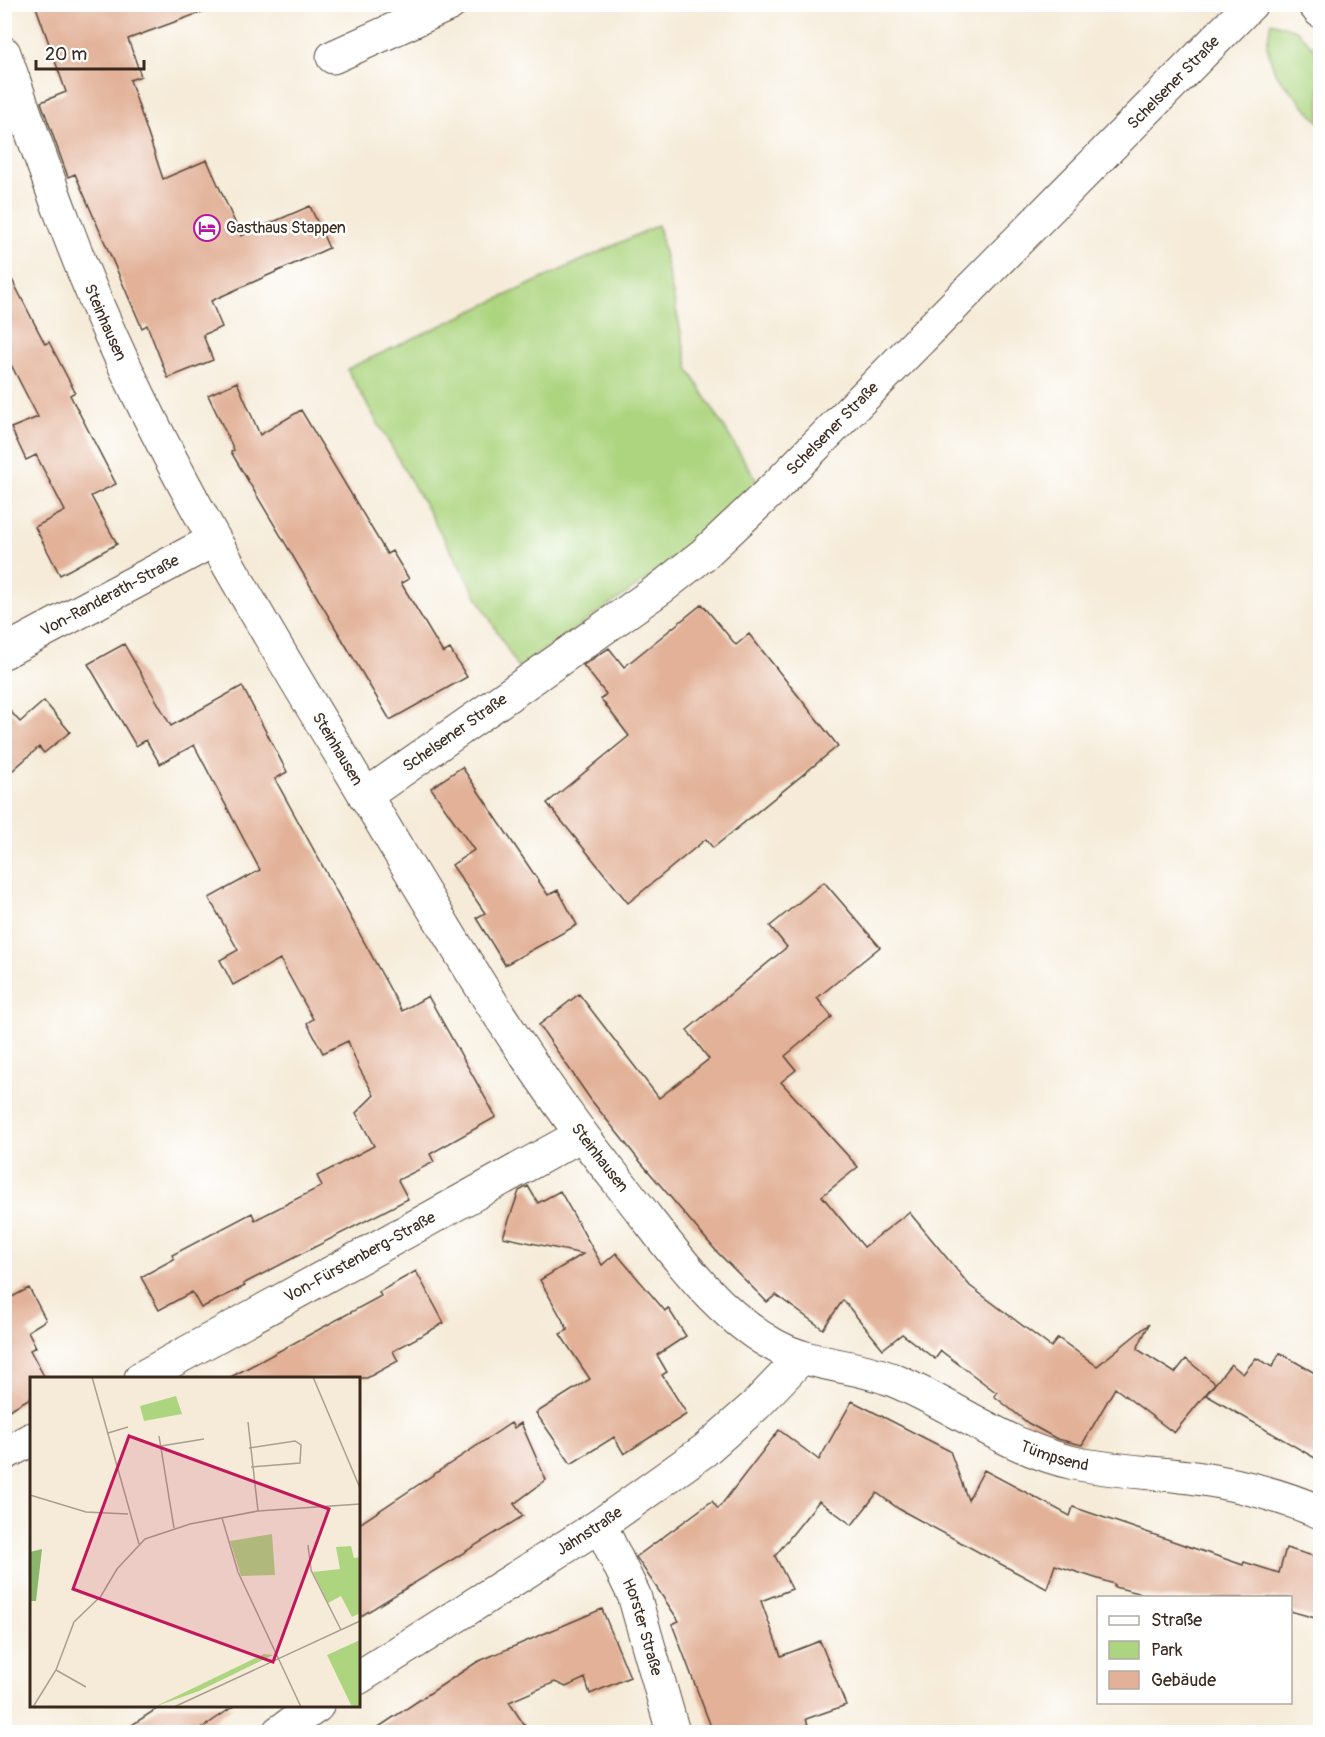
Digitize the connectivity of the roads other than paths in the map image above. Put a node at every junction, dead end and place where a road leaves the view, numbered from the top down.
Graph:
1 (450, 4) edge
2 (1251, 4) edge
3 (1314, 4) edge
4 (1320, 11) edge
5 (4, 53) edge
6 (333, 57) dead end
7 (214, 540) junction
8 (4, 652) edge
9 (365, 796) junction
10 (581, 1135) junction
11 (801, 1358) junction
12 (143, 1377) edge
13 (30, 1440) edge
14 (4, 1454) edge
15 (1320, 1512) edge
16 (600, 1525) junction
17 (360, 1677) edge
18 (316, 1707) edge
19 (279, 1732) edge
20 (673, 1732) edge

1 - 6 street
2 - 9 street, Schelsener Straße
3 - 4 street
5 - 7 street, Steinhausen
7 - 8 street, Von-Randerath-Straße
7 - 9 street, Steinhausen
9 - 10 street, Steinhausen
10 - 11 street, Steinhausen
10 - 12 street, Von-Fürstenberg-Straße
11 - 15 street, Tümpsend
11 - 16 street, Jahnstraße
13 - 14 street
16 - 17 street, Jahnstraße
16 - 20 street, Horster Straße
18 - 19 street

